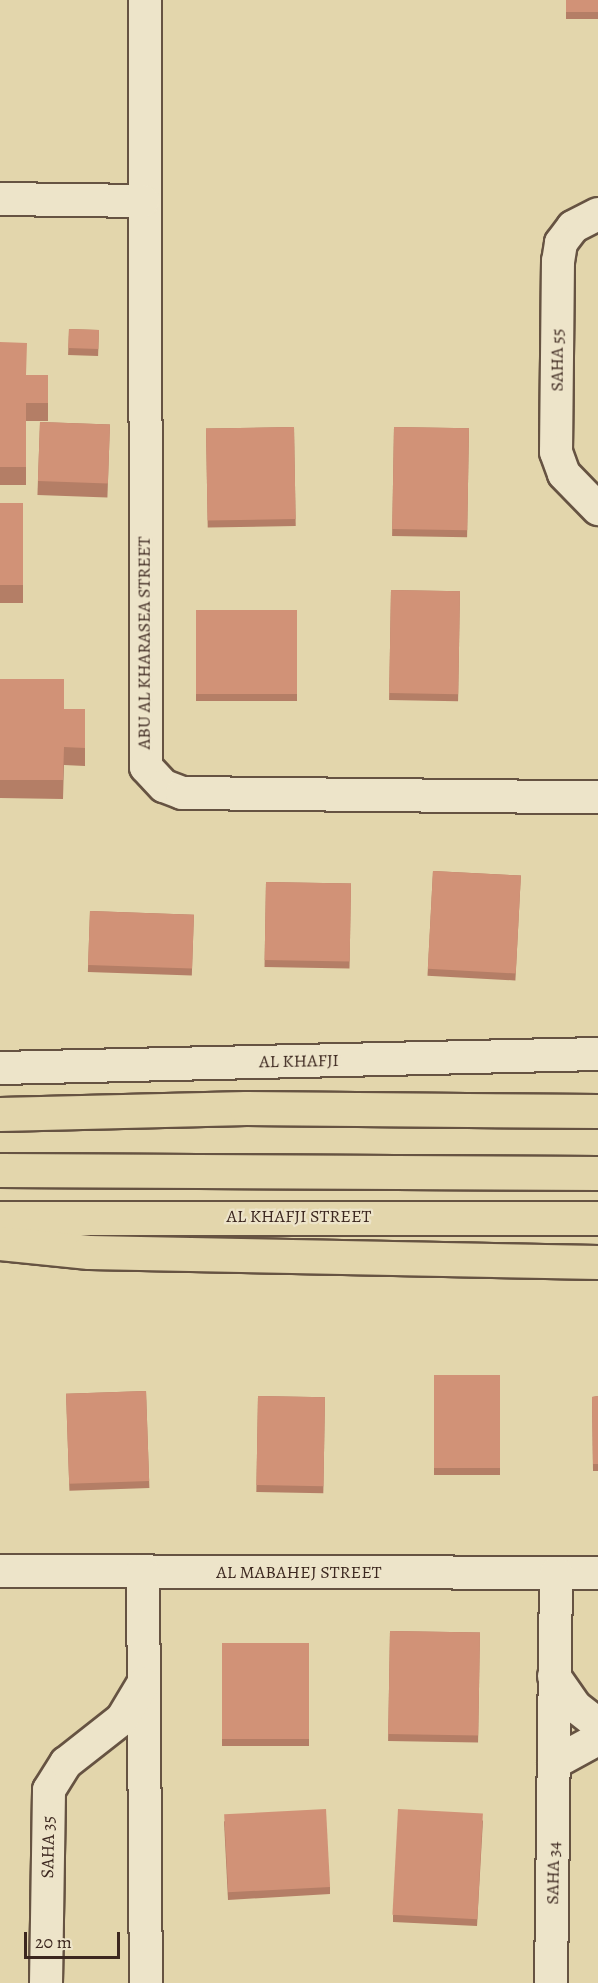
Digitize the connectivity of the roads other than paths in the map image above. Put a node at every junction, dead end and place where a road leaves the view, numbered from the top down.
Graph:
1 (145, 0) edge
2 (0, 199) edge
3 (143, 201) junction
4 (598, 214) edge
5 (598, 509) edge
6 (598, 797) edge
7 (598, 1054) edge
8 (0, 1068) edge
9 (598, 1111) edge
10 (0, 1114) edge
11 (0, 1170) edge
12 (598, 1173) edge
13 (0, 1218) edge
14 (598, 1218) edge
15 (0, 1243) edge
16 (598, 1262) edge
17 (0, 1571) edge
18 (143, 1571) junction
19 (556, 1573) junction
20 (598, 1573) edge
21 (554, 1676) junction
22 (144, 1683) junction
23 (598, 1724) edge
24 (104, 1735) junction
25 (598, 1739) edge
26 (554, 1763) junction
27 (145, 1765) junction
28 (46, 1983) edge
29 (146, 1983) edge
30 (551, 1983) edge

1 - 3 street, ABU AL KHARASEA STREET
2 - 3 street
3 - 6 street, ABU AL KHARASEA STREET
4 - 5 street, SAHA 55
7 - 8 street, AL KHAFJI
9 - 10 highway
11 - 12 highway
13 - 14 highway, AL KHAFJI STREET
15 - 16 highway
17 - 18 street, AL MABAHEJ STREET
18 - 19 street, AL MABAHEJ STREET
18 - 22 street
19 - 20 street, AL MABAHEJ STREET
19 - 21 street, SAHA 34
21 - 23 street
21 - 26 street, SAHA 34
22 - 24 street, SAHA 35
22 - 27 street
24 - 27 street
24 - 28 street, SAHA 35
25 - 26 street
26 - 30 street, SAHA 34
27 - 29 street

